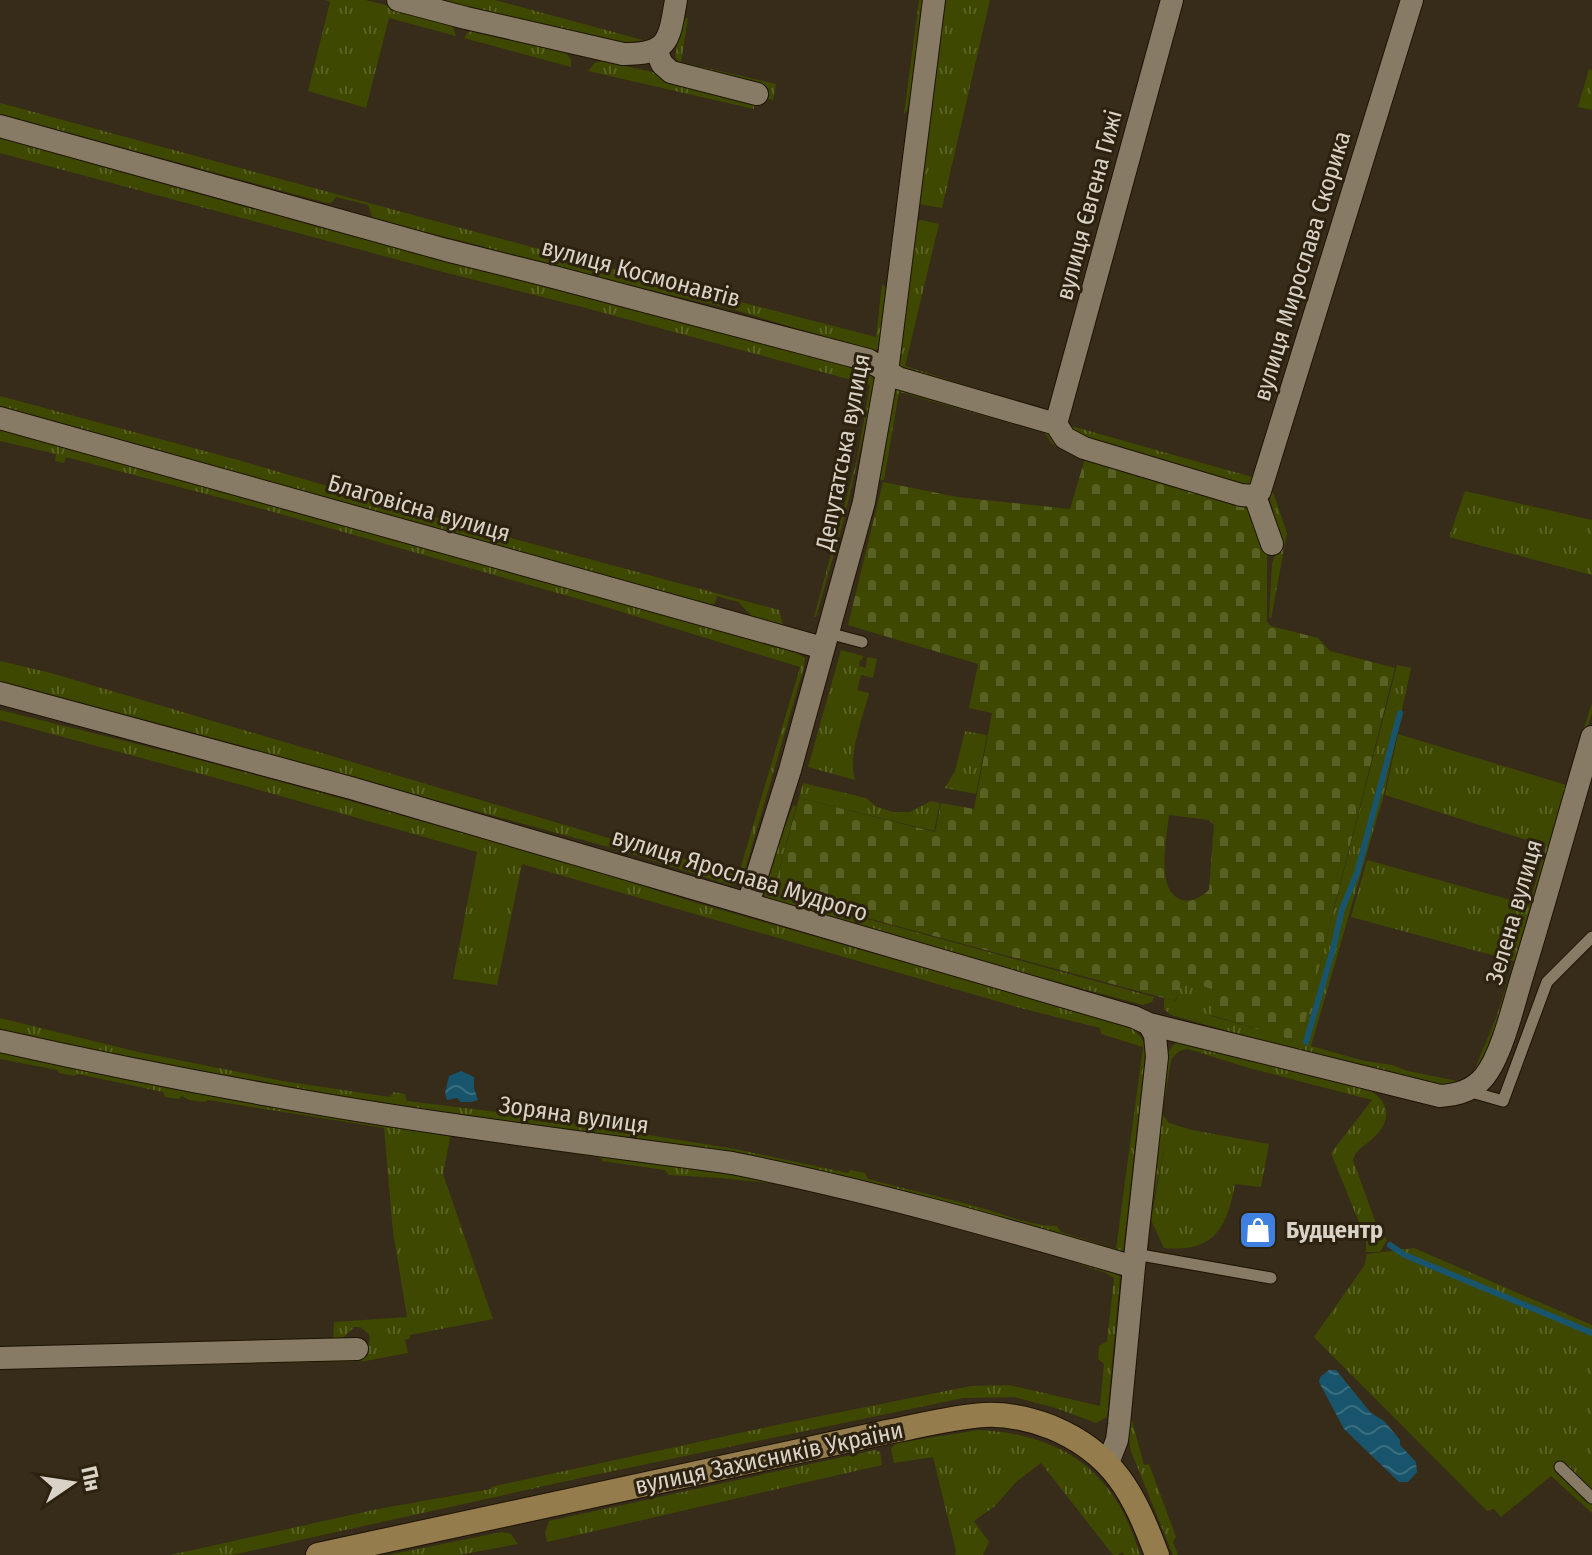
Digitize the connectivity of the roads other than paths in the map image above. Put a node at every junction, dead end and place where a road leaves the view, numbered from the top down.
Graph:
1 (398, 0) edge
2 (676, 0) edge
3 (934, 0) edge
4 (1172, 0) edge
5 (1412, 0) edge
6 (656, 50) junction
7 (757, 94) dead end
8 (0, 126) edge
9 (887, 372) junction
10 (0, 418) edge
11 (1056, 424) junction
12 (1255, 496) junction
13 (1272, 544) dead end
14 (826, 640) junction
15 (862, 642) dead end
16 (0, 693) edge
17 (1592, 737) edge
18 (748, 904) junction
19 (1592, 937) edge
20 (1149, 1024) junction
21 (0, 1041) edge
22 (1467, 1091) junction
23 (1134, 1260) junction
24 (1271, 1278) dead end
25 (357, 1349) dead end
26 (0, 1358) edge
27 (1108, 1463) junction
28 (1560, 1467) dead end
29 (1592, 1498) edge
30 (318, 1555) edge
31 (1157, 1555) edge

1 - 6 street
2 - 6 street
3 - 9 street, Депутатська вулиця
4 - 11 street, вулиця Євгена Гижі
5 - 12 street, вулиця Мирослава Скорика
6 - 7 street
8 - 9 street, вулиця Космонавтів
9 - 11 street, вулиця Космонавтів
9 - 14 street, Депутатська вулиця
10 - 14 street, Благовісна вулиця
11 - 12 street, вулиця Космонавтів
12 - 13 street
14 - 15 lane
14 - 18 street, Депутатська вулиця
16 - 18 street, вулиця Ярослава Мудрого
17 - 22 street, Зелена вулиця
18 - 20 street, вулиця Ярослава Мудрого
19 - 22 lane
20 - 22 street, вулиця Ярослава Мудрого
20 - 23 street
21 - 23 street, Зоряна вулиця
23 - 24 lane
23 - 27 street
25 - 26 street
27 - 30 street, вулиця Захисників України
27 - 31 street, вулиця Захисників України
28 - 29 lane

